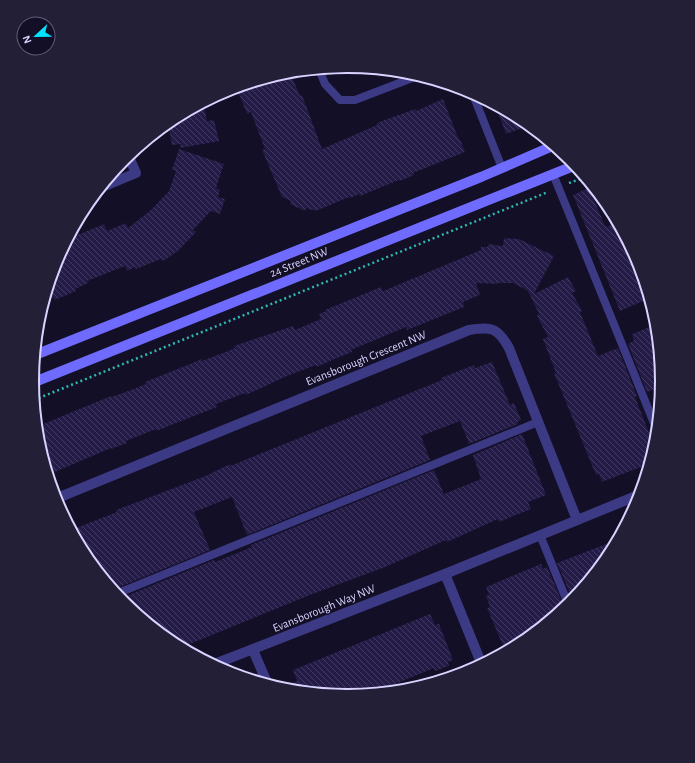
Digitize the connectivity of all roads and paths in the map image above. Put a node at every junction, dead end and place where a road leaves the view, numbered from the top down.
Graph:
1 (321, 75) edge
2 (409, 79) edge
3 (475, 101) edge
4 (548, 148) edge
5 (131, 161) edge
6 (570, 167) edge
7 (502, 168) junction
8 (553, 174) junction
9 (580, 179) edge
10 (112, 183) edge
11 (558, 188) junction
12 (41, 353) edge
13 (39, 379) edge
14 (40, 398) edge
15 (653, 420) edge
16 (538, 422) junction
17 (61, 497) edge
18 (634, 497) edge
19 (577, 520) junction
20 (540, 535) junction
21 (445, 574) junction
22 (122, 592) edge
23 (566, 600) edge
24 (253, 650) junction
25 (480, 660) edge
26 (220, 662) edge
27 (265, 678) edge

1 - 2 lane
3 - 7 lane
4 - 7 street, 24 Street NW
5 - 10 street
6 - 8 street, 24 Street NW
7 - 12 street, 24 Street NW
8 - 11 lane
8 - 13 street, 24 Street NW
9 - 11 path
11 - 14 path
11 - 15 lane
16 - 17 street, Evansborough Crescent NW
16 - 19 street, Evansborough Crescent NW
16 - 22 lane
18 - 19 street, Evansborough Way NW
19 - 20 street, Evansborough Way NW
20 - 21 street, Evansborough Way NW
20 - 23 lane
21 - 24 street, Evansborough Way NW
21 - 25 street
24 - 26 street, Evansborough Way NW
24 - 27 street

